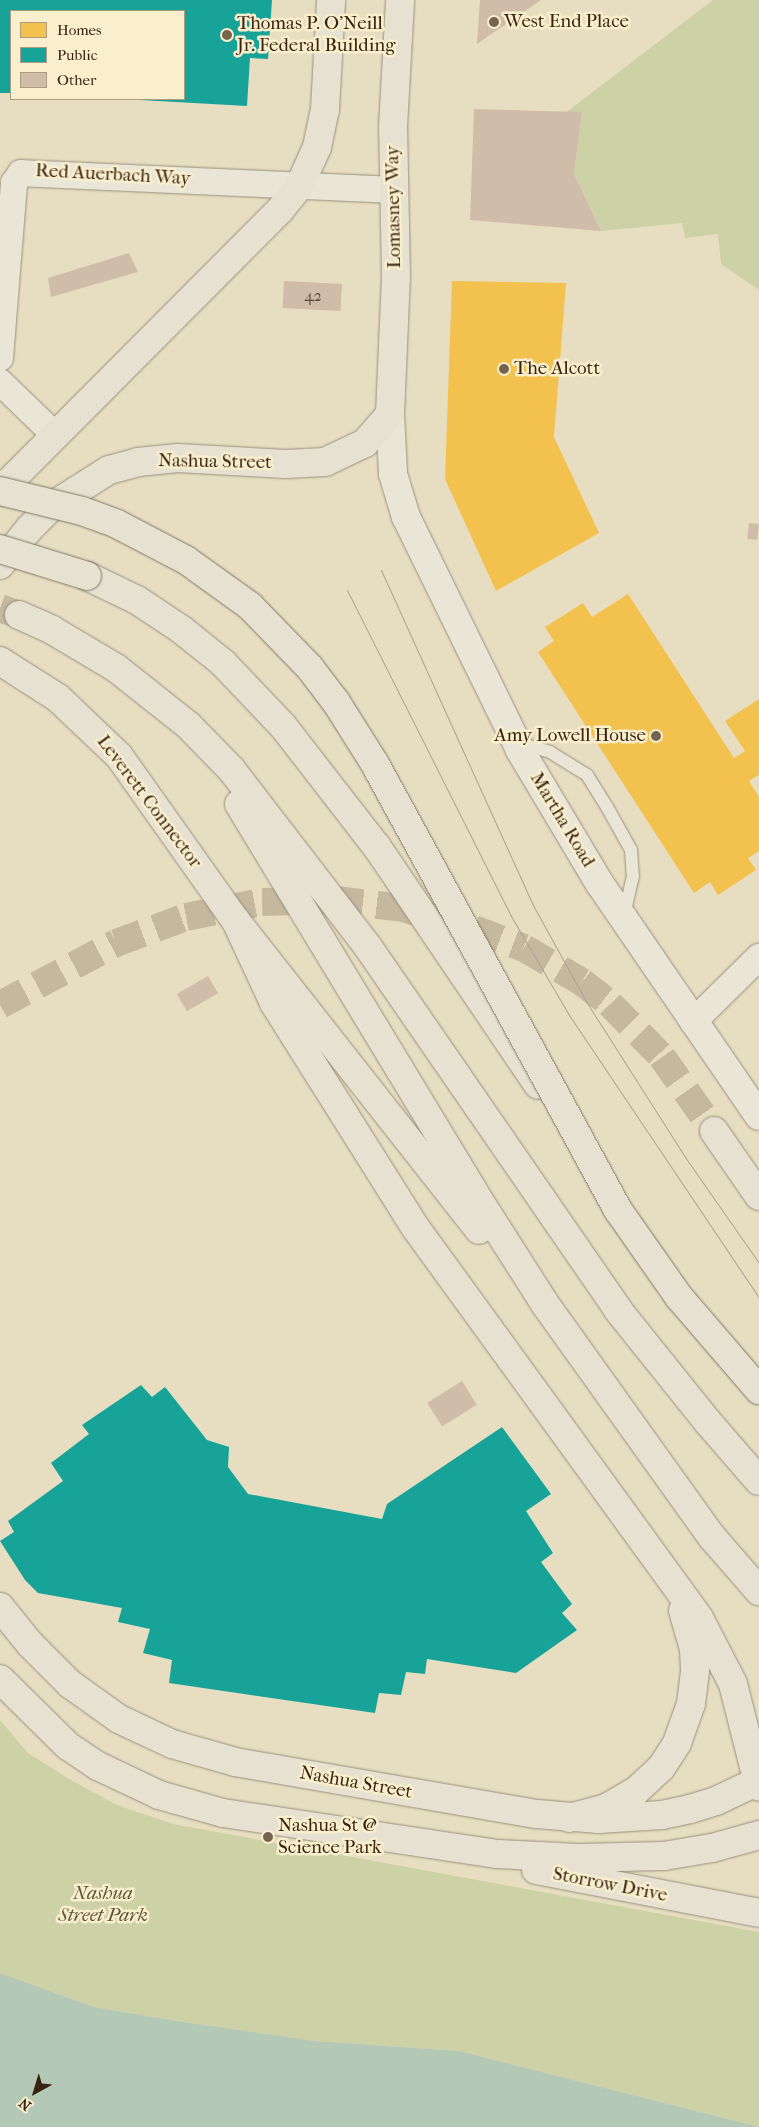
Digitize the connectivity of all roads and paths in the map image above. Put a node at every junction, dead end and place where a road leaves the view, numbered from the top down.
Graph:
1 (331, 0) edge
2 (400, 0) edge
3 (300, 185) junction
4 (393, 190) junction
5 (0, 358) edge
6 (0, 382) edge
7 (390, 414) junction
8 (54, 434) junction
9 (0, 491) edge
10 (0, 549) edge
11 (0, 565) edge
12 (19, 615) tunnel mouth
13 (0, 661) edge
14 (130, 679) junction
15 (516, 742) junction
16 (623, 916) junction
17 (236, 921) junction
18 (759, 957) edge
19 (693, 1022) junction
20 (759, 1116) edge
21 (714, 1131) tunnel mouth
22 (759, 1196) edge
23 (759, 1383) edge
24 (602, 1386) junction
25 (759, 1390) edge
26 (730, 1448) junction
27 (759, 1473) edge
28 (759, 1481) edge
29 (664, 1571) junction
30 (759, 1590) edge
31 (0, 1607) edge
32 (0, 1680) edge
33 (759, 1783) edge
34 (569, 1818) junction
35 (759, 1835) edge
36 (462, 1849) junction
37 (759, 1913) edge

1 - 3 main road
2 - 4 main road, Lomasney Way
3 - 4 street, Red Auerbach Way
3 - 5 street, Red Auerbach Way
3 - 8 main road
4 - 7 main road, Lomasney Way
6 - 8 street
7 - 11 main road, Nashua Street
7 - 15 main road, Martha Road
8 - 9 main road
9 - 25 main road, bridge
10 - 23 main road, bridge
12 - 14 main road
13 - 17 main road, Leverett Connector
14 - 24 main road
14 - 26 main road
15 - 16 main road, Martha Road
15 - 16 lane
16 - 19 main road, Martha Road
17 - 24 main road
17 - 29 main road
18 - 19 street
19 - 20 main road, Martha Road
21 - 22 main road
24 - 30 main road
26 - 27 main road
26 - 28 main road
29 - 33 main road
29 - 34 main road
31 - 34 main road, Nashua Street
32 - 36 main road
33 - 34 main road, Nashua Street
35 - 36 main road
36 - 37 main road, Storrow Drive

